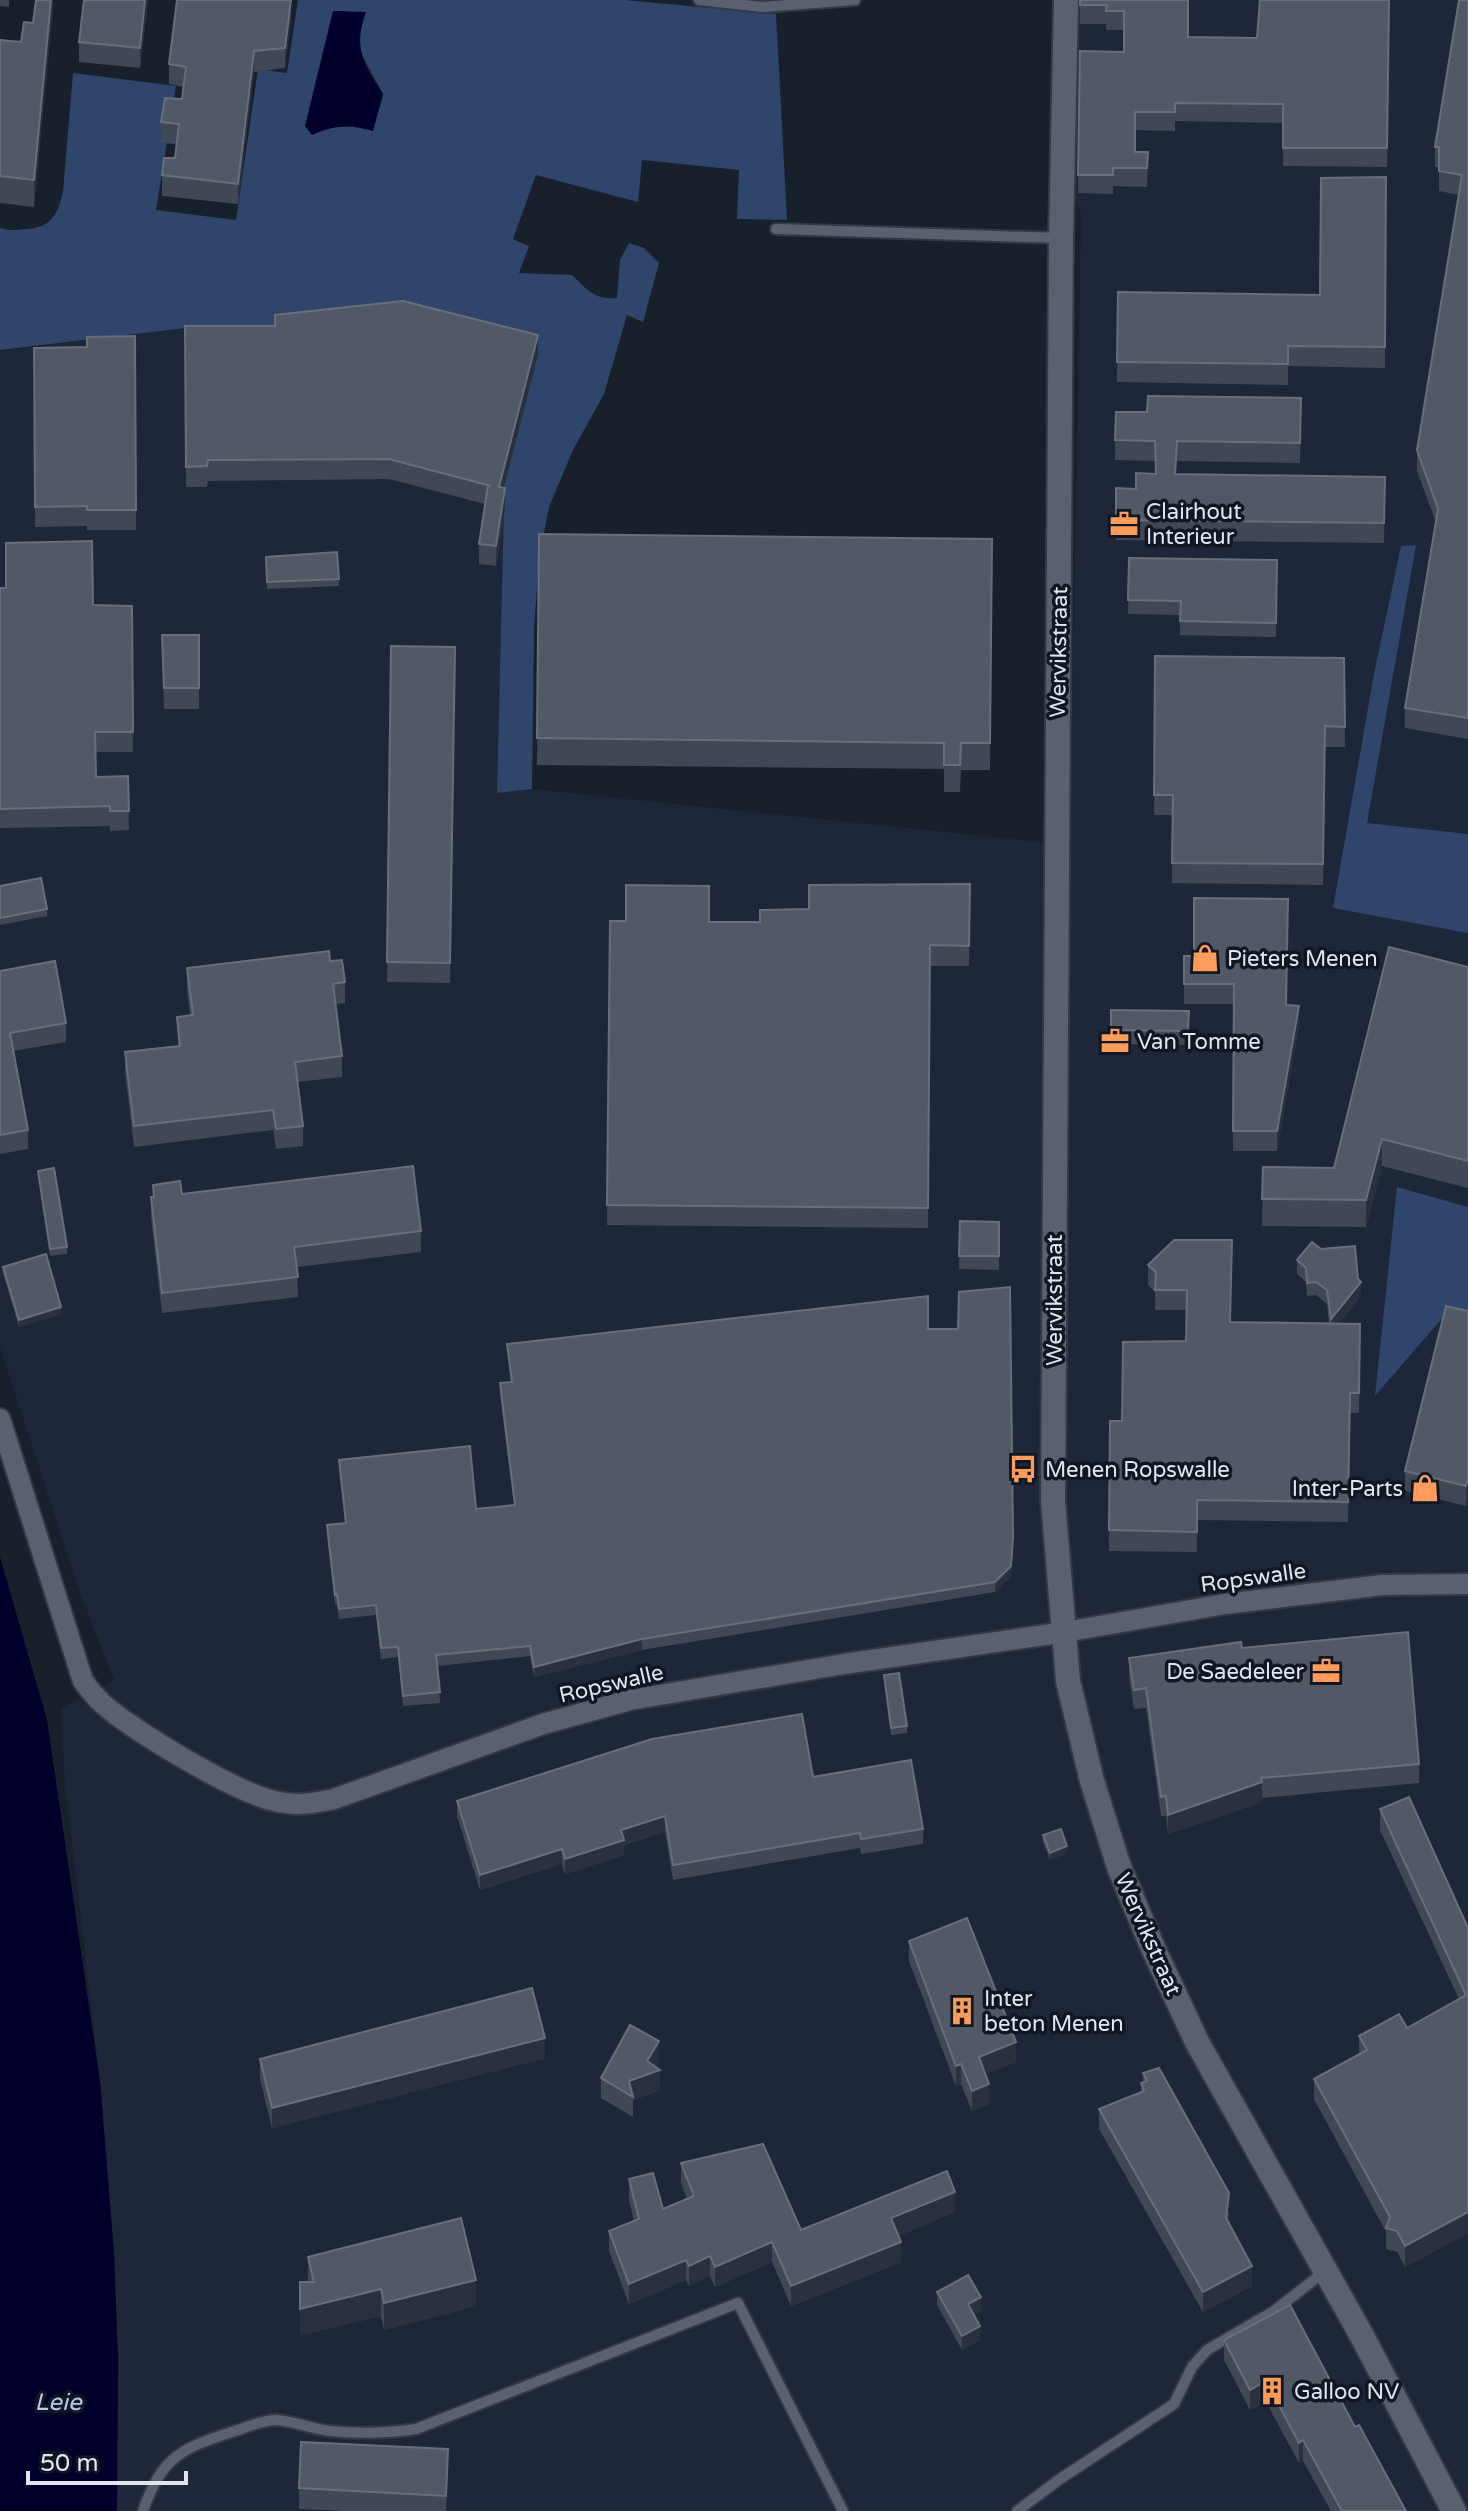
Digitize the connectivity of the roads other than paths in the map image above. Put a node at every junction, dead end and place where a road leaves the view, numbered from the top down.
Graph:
1 (699, 0) edge
2 (855, 0) edge
3 (1066, 0) edge
4 (776, 229) dead end
5 (1061, 238) junction
6 (0, 1419) edge
7 (1468, 1584) edge
8 (1065, 1632) junction
9 (1326, 2271) junction
10 (143, 2511) edge
11 (843, 2511) edge
12 (1017, 2511) edge
13 (1454, 2511) edge

1 - 2 lane
3 - 5 street, Wervikstraat
4 - 5 lane
5 - 8 street, Wervikstraat
6 - 8 street, Ropswalle
7 - 8 street, Ropswalle
8 - 9 street, Wervikstraat
9 - 12 lane
9 - 13 street, Wervikstraat
10 - 11 lane

